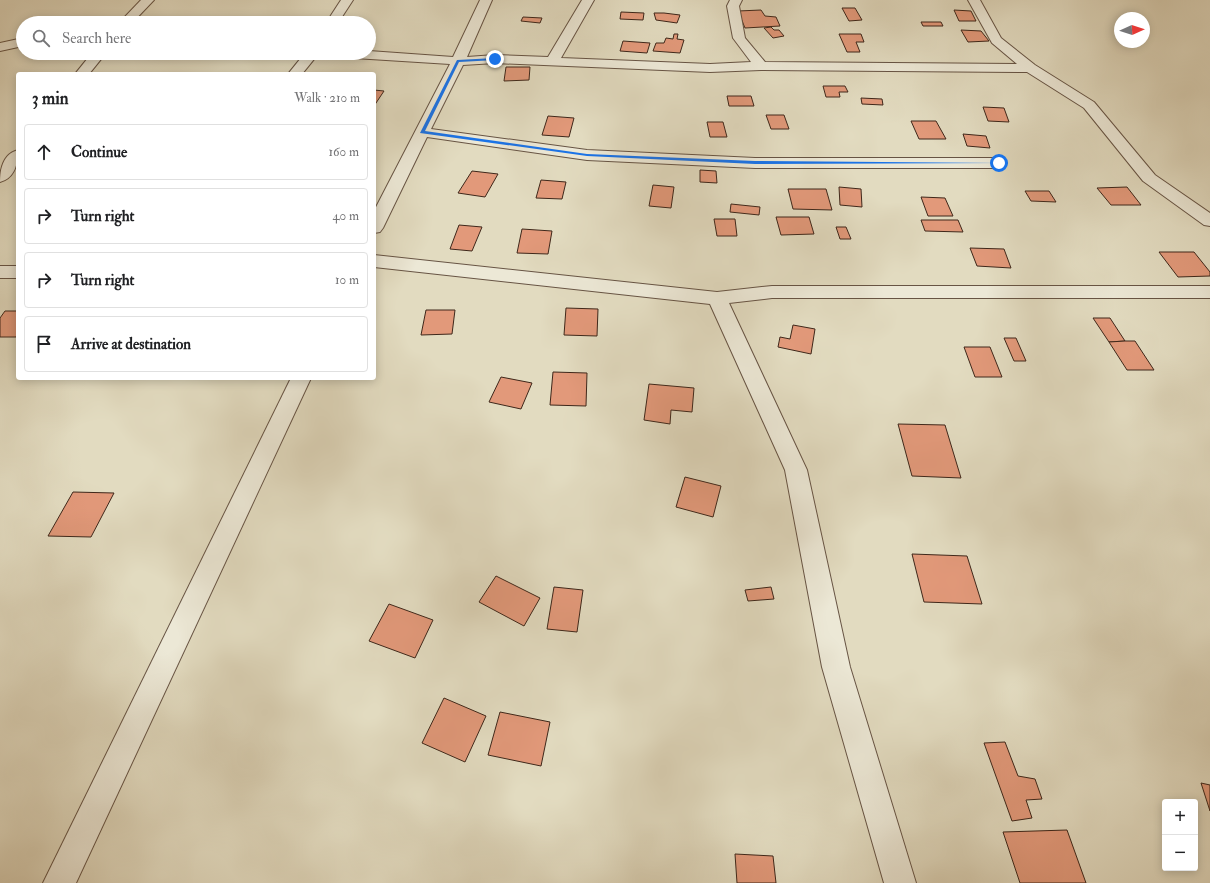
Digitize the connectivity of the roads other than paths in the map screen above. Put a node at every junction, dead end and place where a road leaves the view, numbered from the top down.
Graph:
1 (148, 0) edge
2 (347, 0) edge
3 (486, 0) edge
4 (588, 0) edge
5 (736, 0) edge
6 (974, 0) edge
7 (132, 16) edge
8 (337, 16) edge
9 (16, 44) edge
10 (0, 47) edge
11 (376, 56) edge
12 (93, 60) edge
13 (306, 60) edge
14 (458, 61) junction
15 (552, 62) junction
16 (761, 66) junction
17 (1030, 68) junction
18 (84, 72) edge
19 (297, 72) edge
20 (422, 132) junction
21 (16, 157) edge
22 (999, 163) dead end
23 (0, 177) edge
24 (1210, 221) edge
25 (376, 224) edge
26 (376, 261) edge
27 (0, 272) edge
28 (16, 272) edge
29 (1210, 292) edge
30 (717, 298) junction
31 (300, 380) edge
32 (59, 883) edge
33 (900, 883) edge

1 - 7 street
2 - 8 street
3 - 14 street
4 - 15 street
5 - 16 street
6 - 17 street
9 - 10 street
11 - 14 street
12 - 18 street
13 - 19 street
14 - 15 street
14 - 20 street
15 - 16 street
16 - 17 street
17 - 24 street
20 - 22 street
20 - 25 street
21 - 23 street
26 - 30 street
27 - 28 street
29 - 30 street
30 - 33 street
31 - 32 street

